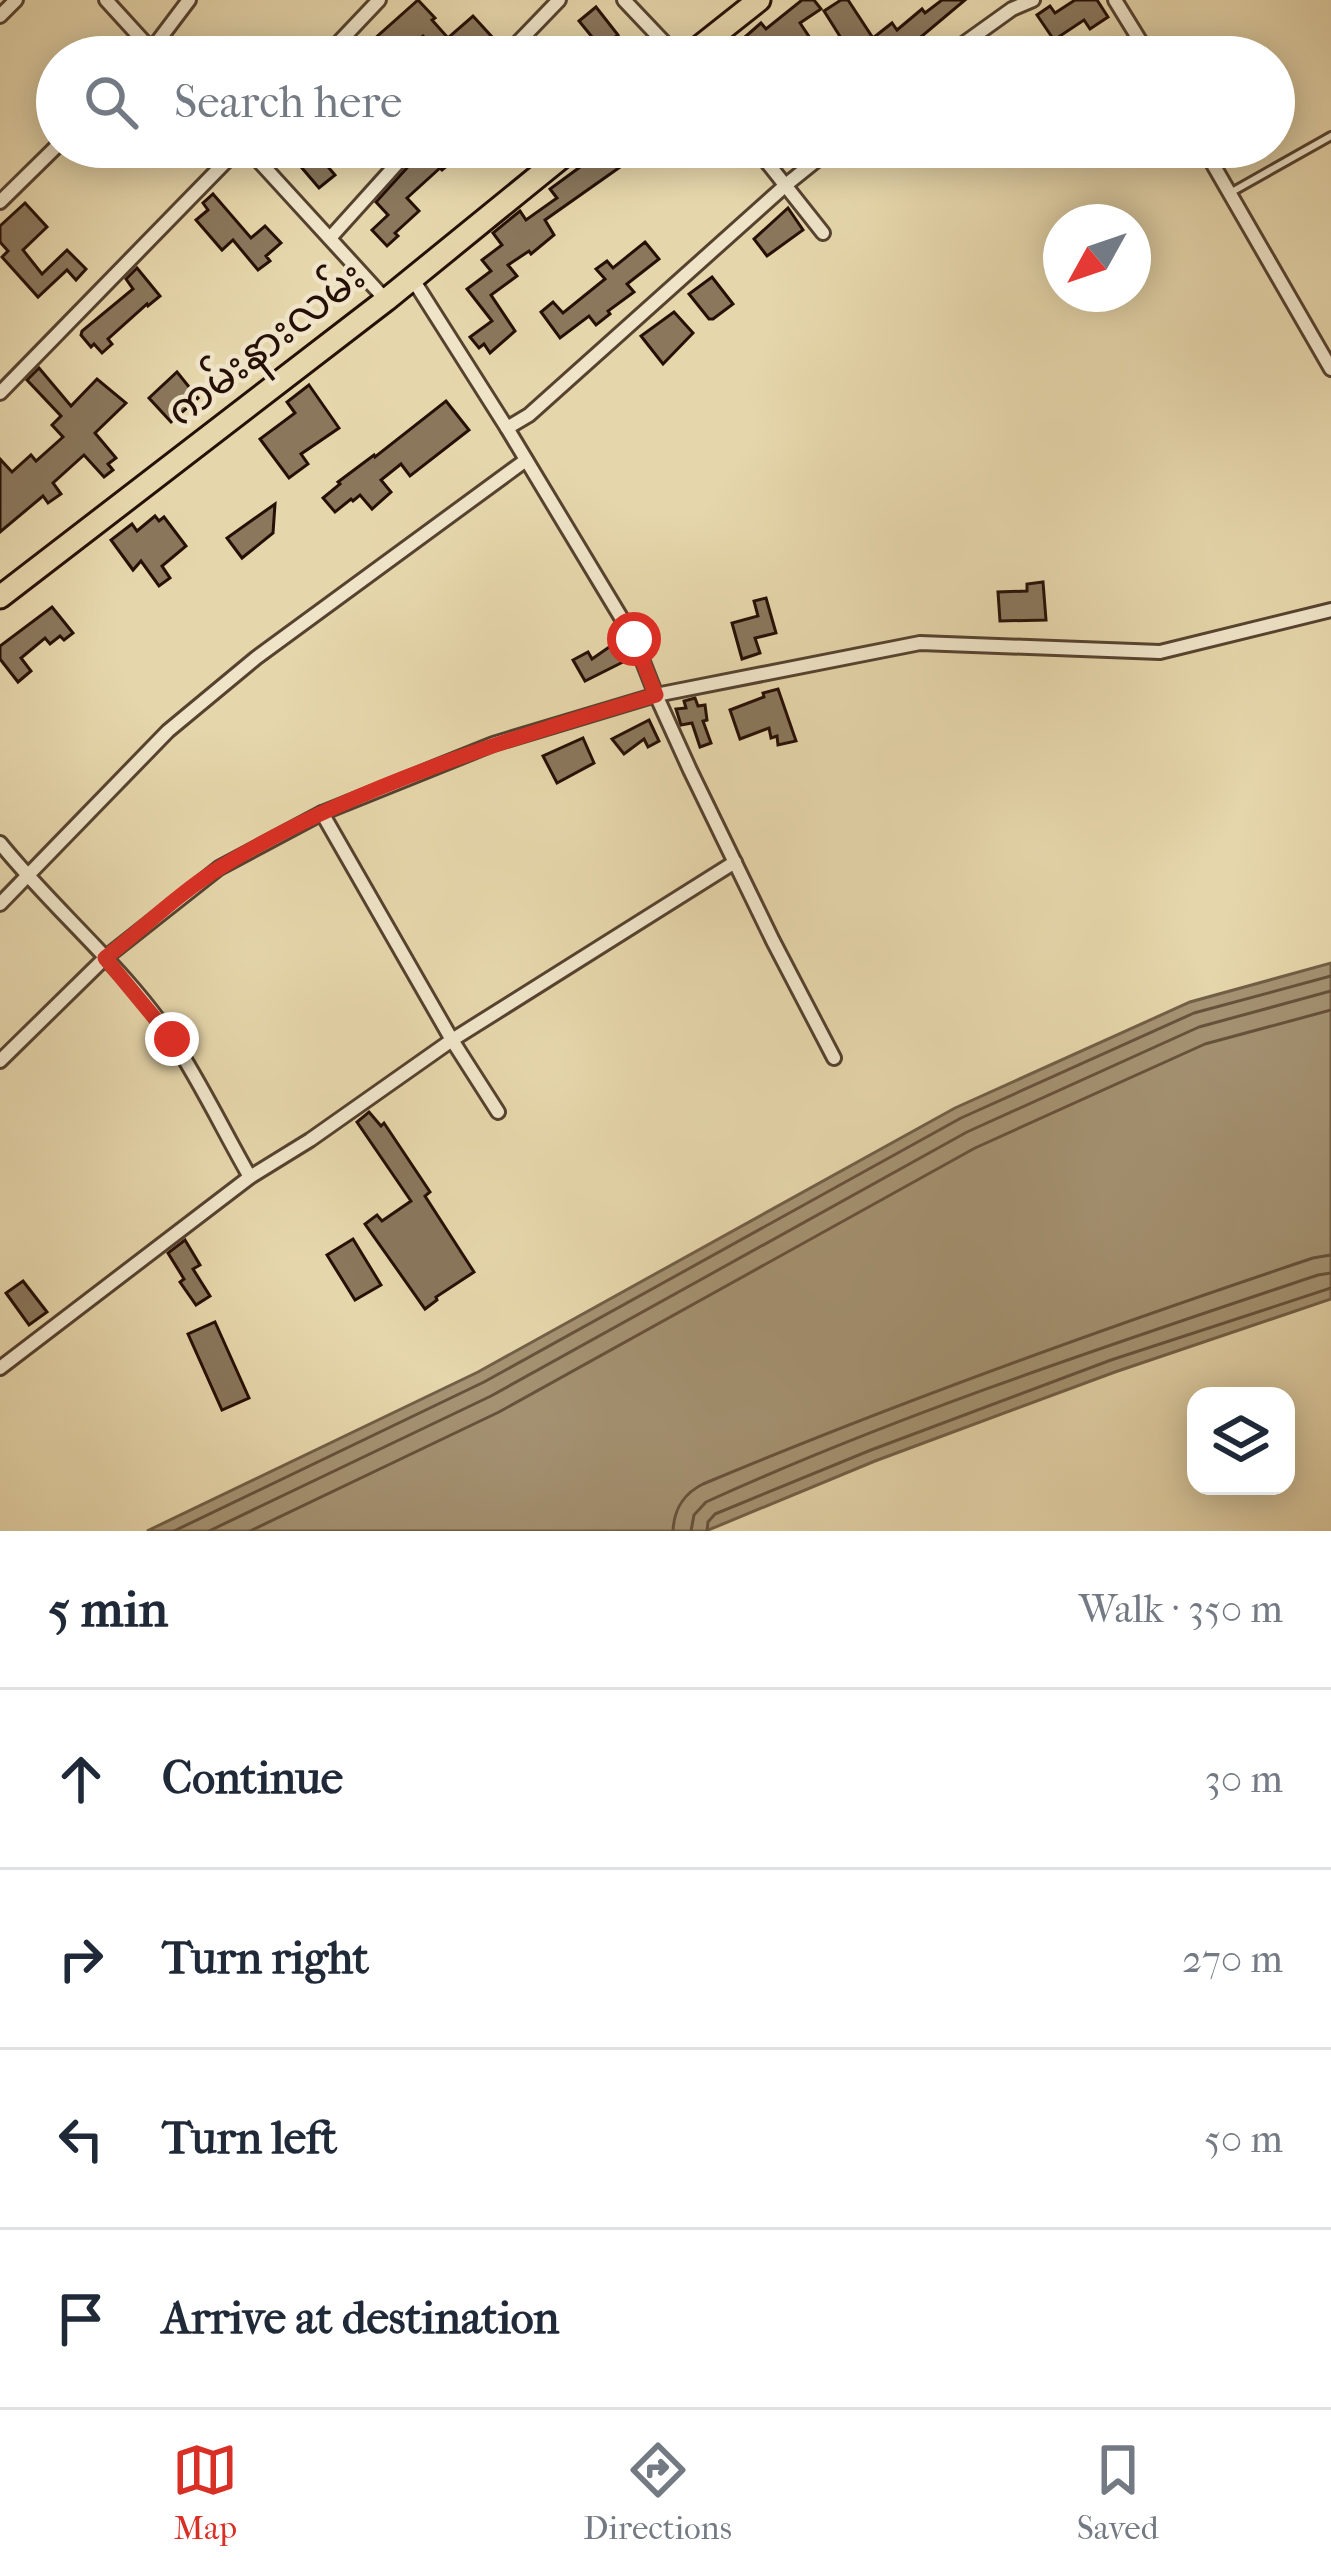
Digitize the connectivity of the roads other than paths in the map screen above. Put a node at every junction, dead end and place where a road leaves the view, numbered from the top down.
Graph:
1 (16, 0) edge
2 (106, 0) edge
3 (190, 0) edge
4 (379, 0) edge
5 (559, 0) edge
6 (623, 0) edge
7 (760, 0) edge
8 (1033, 0) edge
9 (1115, 0) edge
10 (0, 16) edge
11 (136, 36) edge
12 (165, 36) edge
13 (345, 36) edge
14 (525, 36) edge
15 (658, 36) edge
16 (714, 36) edge
17 (974, 36) edge
18 (1137, 36) edge
19 (1331, 136) edge
20 (1295, 156) edge
21 (36, 167) edge
22 (222, 168) edge
23 (263, 168) edge
24 (393, 168) edge
25 (548, 168) edge
26 (773, 168) edge
27 (807, 168) edge
28 (1215, 168) edge
29 (1274, 168) edge
30 (787, 184) junction
31 (1230, 193) junction
32 (0, 202) edge
33 (824, 232) dead end
34 (330, 238) junction
35 (412, 278) junction
36 (386, 300) junction
37 (1331, 369) edge
38 (0, 393) edge
39 (507, 428) junction
40 (526, 460) junction
41 (0, 597) edge
42 (1331, 610) edge
43 (656, 695) junction
44 (322, 813) junction
45 (0, 843) edge
46 (734, 862) junction
47 (27, 877) junction
48 (0, 904) edge
49 (105, 958) junction
50 (452, 1040) junction
51 (834, 1058) dead end
52 (0, 1061) edge
53 (498, 1112) dead end
54 (250, 1177) junction
55 (0, 1368) edge

1 - 10 street
2 - 11 street
3 - 12 street
4 - 13 street
5 - 14 street
6 - 15 street
7 - 16 main road
8 - 17 street
9 - 18 street
19 - 20 lane
21 - 32 street
22 - 38 street
23 - 34 street
24 - 34 street
25 - 35 main road, ကမ်းနားလမ်း
26 - 30 street
27 - 30 street
28 - 31 street
29 - 31 lane
30 - 33 street
30 - 39 street
31 - 37 street
34 - 36 street
35 - 36 main road, ကမ်းနားလမ်း
35 - 39 street
36 - 41 main road, ကမ်းနားလမ်း
39 - 40 street
40 - 43 street
40 - 47 street
42 - 43 street
43 - 44 street
43 - 46 street
44 - 49 street
44 - 50 street
45 - 47 street
46 - 50 street
46 - 51 street
47 - 48 street
47 - 49 street
49 - 52 street
49 - 54 street
50 - 53 street
50 - 54 street
54 - 55 street

